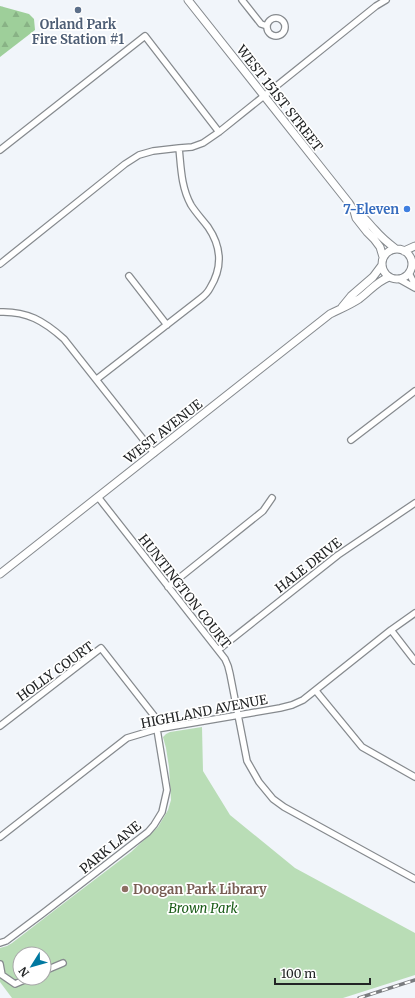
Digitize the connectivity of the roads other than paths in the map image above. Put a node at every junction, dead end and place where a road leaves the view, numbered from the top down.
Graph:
1 (188, 0) edge
2 (242, 0) edge
3 (386, 0) edge
4 (266, 26) dead end
5 (264, 96) junction
6 (219, 132) junction
7 (179, 148) junction
8 (0, 150) edge
9 (354, 210) junction
10 (415, 246) edge
11 (396, 249) junction
12 (404, 251) junction
13 (383, 257) junction
14 (414, 262) edge
15 (0, 264) edge
16 (382, 265) junction
17 (409, 273) junction
18 (129, 276) dead end
19 (389, 277) junction
20 (399, 279) junction
21 (415, 287) edge
22 (341, 309) junction
23 (0, 312) edge
24 (167, 326) junction
25 (97, 379) junction
26 (415, 390) edge
27 (351, 440) dead end
28 (154, 453) junction
29 (98, 497) junction
30 (272, 498) dead end
31 (415, 503) edge
32 (0, 574) edge
33 (168, 587) junction
34 (415, 614) edge
35 (391, 630) junction
36 (218, 650) junction
37 (415, 661) edge
38 (316, 691) junction
39 (238, 715) junction
40 (0, 726) edge
41 (157, 729) junction
42 (415, 777) edge
43 (0, 837) edge
44 (415, 879) edge
45 (0, 943) edge
46 (63, 963) dead end
47 (0, 964) edge
48 (52, 968) edge
49 (12, 982) edge

1 - 5 street, WEST 151ST STREET
2 - 4 street
3 - 5 street
5 - 6 street
5 - 9 street, WEST 151ST STREET
6 - 7 street
6 - 8 street
7 - 15 street
7 - 24 street
9 - 11 street, WEST 151ST STREET
9 - 13 street, WEST 151ST STREET
10 - 12 street
11 - 12 street
11 - 13 street
12 - 14 street
13 - 16 street
14 - 17 street
16 - 19 street
16 - 22 street, WEST AVENUE
17 - 20 street
17 - 21 street
18 - 24 street
19 - 20 street
19 - 22 street, WEST AVENUE
20 - 21 street
22 - 28 street, WEST AVENUE
23 - 25 street
24 - 25 street
25 - 28 street
26 - 27 street
28 - 29 street, WEST AVENUE
29 - 32 street, WEST AVENUE
29 - 33 street, HUNTINGTON COURT
30 - 33 street
31 - 36 street, HALE DRIVE
33 - 36 street, HUNTINGTON COURT
34 - 35 street, HIGHLAND AVENUE
35 - 37 street
35 - 38 street, HIGHLAND AVENUE
36 - 39 street, HUNTINGTON COURT
38 - 39 street, HIGHLAND AVENUE
38 - 42 street
39 - 41 street, HIGHLAND AVENUE
39 - 44 street, HUNTINGTON COURT
40 - 41 street, HOLLY COURT
41 - 43 street, HIGHLAND AVENUE
41 - 45 street, PARK LANE
46 - 48 street
47 - 49 street

